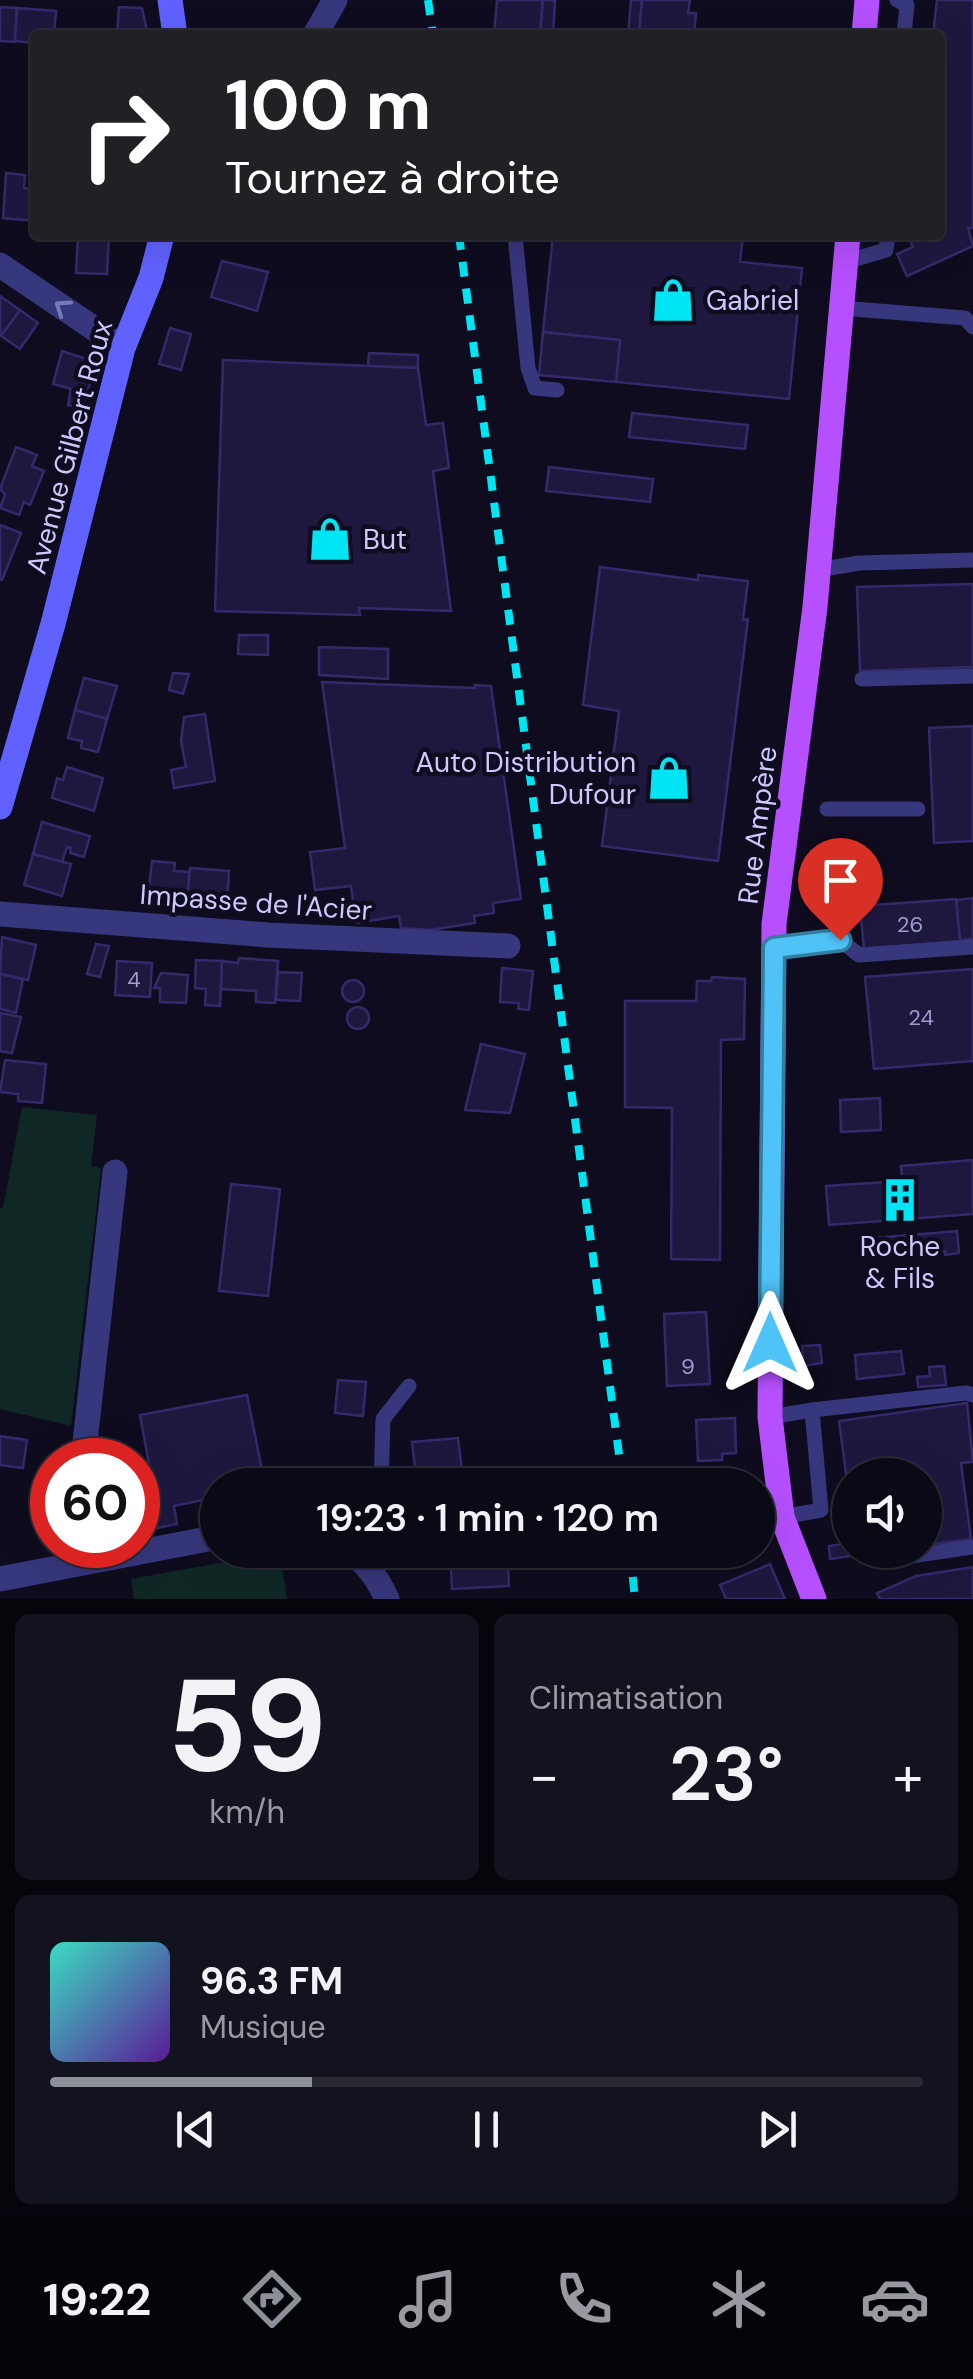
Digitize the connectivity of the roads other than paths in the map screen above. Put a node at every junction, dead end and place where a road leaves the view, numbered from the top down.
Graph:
1 (170, 0) edge
2 (336, 0) edge
3 (867, 0) edge
4 (897, 0) edge
5 (175, 30) edge
6 (318, 30) edge
7 (864, 30) edge
8 (904, 30) edge
9 (161, 240) edge
10 (178, 240) edge
11 (515, 240) edge
12 (848, 240) edge
13 (887, 240) edge
14 (846, 262) junction
15 (0, 265) edge
16 (151, 278) junction
17 (841, 308) junction
18 (973, 327) edge
19 (123, 348) junction
20 (557, 390) dead end
21 (973, 560) edge
22 (818, 570) junction
23 (973, 676) edge
24 (862, 679) dead end
25 (0, 807) edge
26 (918, 808) dead end
27 (827, 809) dead end
28 (0, 914) edge
29 (508, 946) dead end
30 (973, 947) edge
31 (774, 948) junction
32 (115, 1172) dead end
33 (409, 1386) dead end
34 (973, 1395) edge
35 (812, 1410) junction
36 (770, 1418) junction
37 (85, 1438) edge
38 (382, 1468) edge
39 (782, 1517) junction
40 (200, 1539) edge
41 (160, 1545) edge
42 (973, 1547) edge
43 (942, 1551) edge
44 (36, 1568) edge
45 (368, 1568) edge
46 (0, 1580) edge
47 (387, 1599) edge
48 (814, 1599) edge

1 - 5 main road
2 - 6 street
3 - 7 main road
4 - 8 lane
9 - 16 main road, Avenue Gilbert Roux
10 - 16 main road, Avenue Gilbert Roux
11 - 20 lane
12 - 14 main road, Rue Ampère
13 - 14 lane
14 - 17 main road, Rue Ampère
19 -> 15 street
16 - 19 main road, Avenue Gilbert Roux
17 - 18 lane
17 - 22 main road, Rue Ampère
19 - 25 main road, Avenue Gilbert Roux
21 - 22 lane
22 - 31 main road, Rue Ampère
23 - 24 lane
26 - 27 lane
28 - 29 street, Impasse de l'Acier
30 - 31 lane
31 - 36 main road, Rue Ampère
32 - 37 street
33 - 38 lane
34 - 35 lane
35 - 36 lane
35 - 39 lane
36 - 39 main road, Rue Ampère
39 - 48 main road, Rue Ampère
40 - 41 street
42 - 43 lane
44 - 46 street
45 - 47 street

